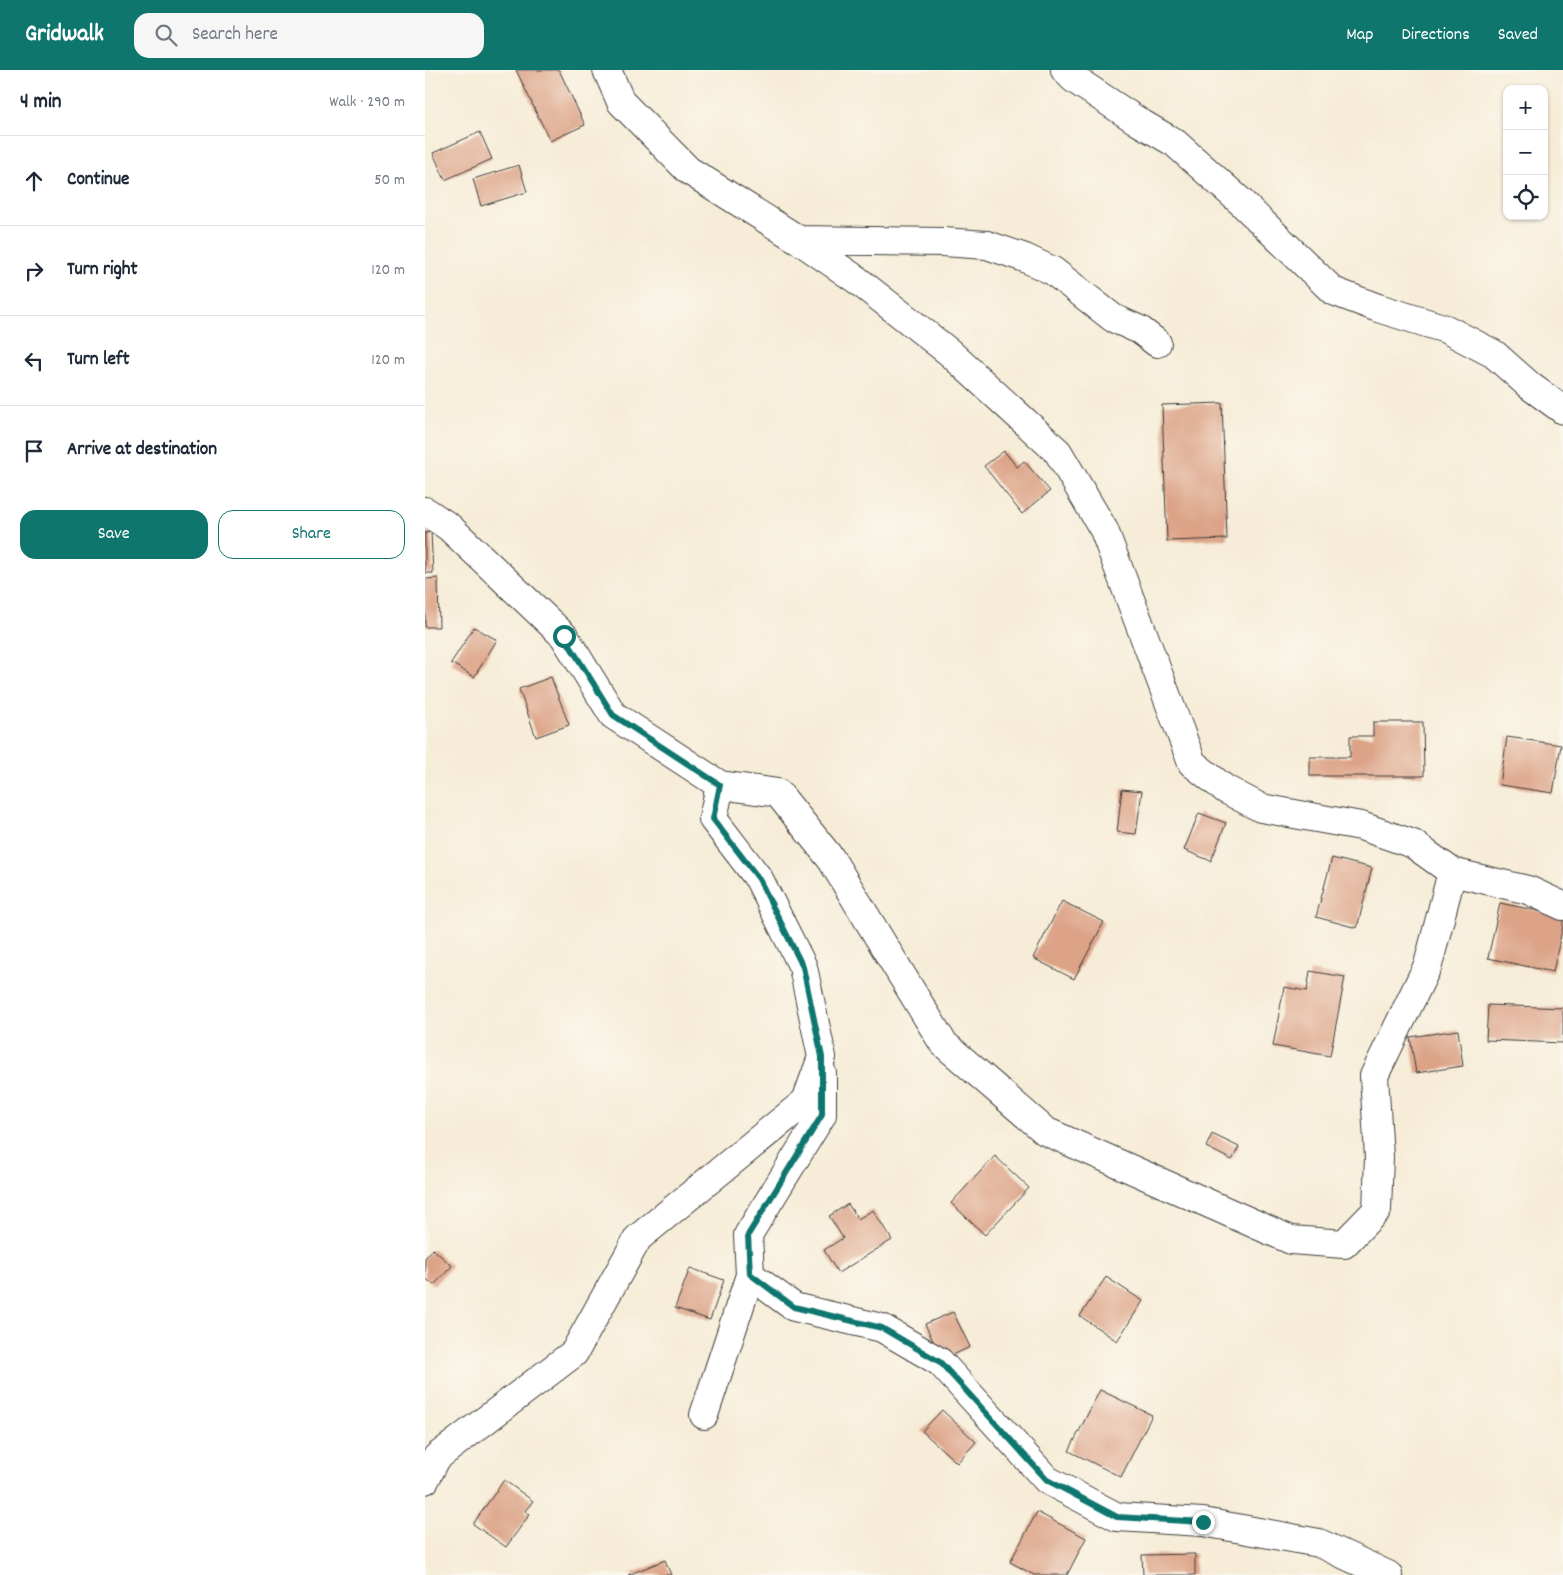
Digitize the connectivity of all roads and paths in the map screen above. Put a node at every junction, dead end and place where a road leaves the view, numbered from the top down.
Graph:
1 (607, 70) edge
2 (1065, 70) edge
3 (799, 240) junction
4 (1157, 343) dead end
5 (1563, 410) edge
6 (425, 511) edge
7 (720, 785) junction
8 (1452, 872) junction
9 (1563, 906) edge
10 (822, 1057) junction
11 (750, 1274) junction
12 (704, 1415) dead end
13 (425, 1480) edge
14 (1388, 1575) edge

1 - 3 street
2 - 5 street
3 - 4 street
3 - 8 street
6 - 7 street
7 - 8 street
7 - 10 street
8 - 9 street
10 - 11 street
10 - 13 street
11 - 12 street
11 - 14 street

